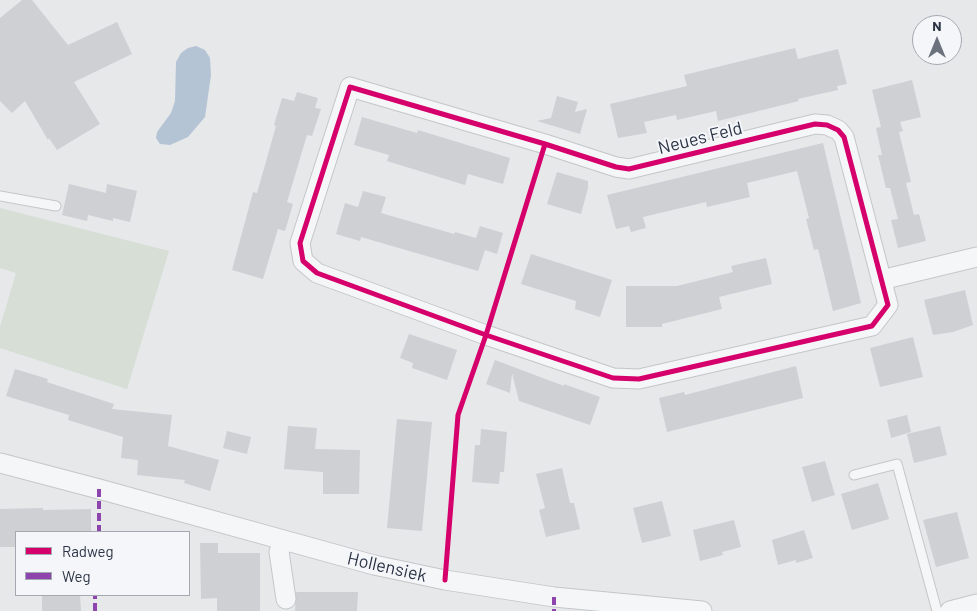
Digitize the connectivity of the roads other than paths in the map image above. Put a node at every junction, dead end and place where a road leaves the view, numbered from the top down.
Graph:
1 (0, 196) edge
2 (56, 206) dead end
3 (977, 257) edge
4 (881, 280) junction
5 (0, 463) edge
6 (854, 476) dead end
7 (283, 540) junction
8 (286, 599) dead end
9 (977, 604) edge
10 (702, 611) edge
11 (937, 611) edge
12 (950, 611) edge

1 - 2 lane
3 - 4 street
4 - 4 street, Neues Feld
5 - 7 street, Hollensiek
6 - 11 lane
7 - 8 street
7 - 10 street, Hollensiek
9 - 12 street

